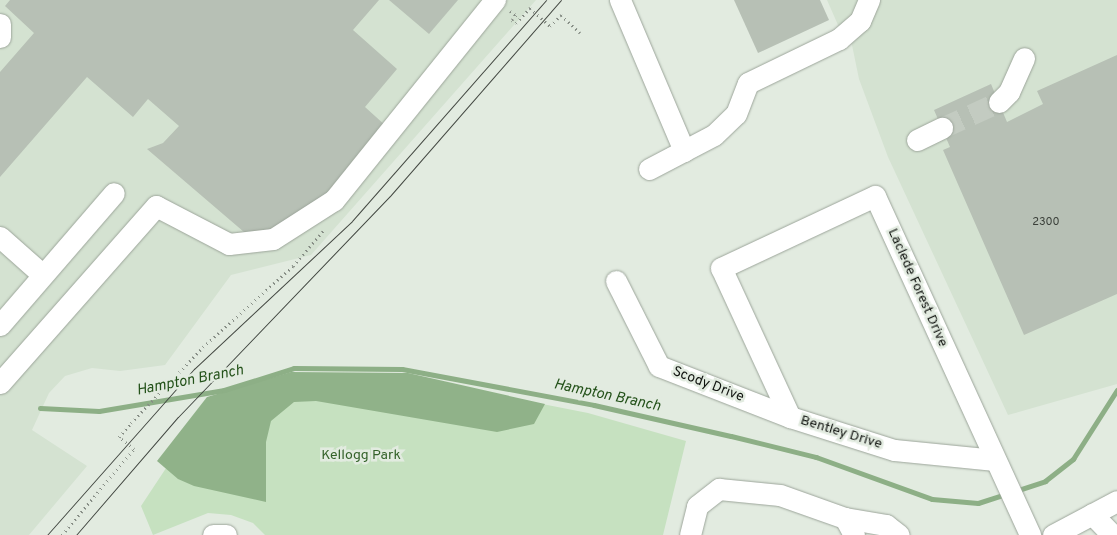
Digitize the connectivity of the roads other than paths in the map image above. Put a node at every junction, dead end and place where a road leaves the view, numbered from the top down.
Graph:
1 (620, 0) edge
2 (869, 0) edge
3 (502, 5) edge
4 (0, 24) edge
5 (0, 37) edge
6 (1024, 58) dead end
7 (999, 102) tunnel mouth
8 (942, 128) tunnel mouth
9 (917, 140) dead end
10 (684, 151) junction
11 (649, 169) dead end
12 (114, 193) dead end
13 (0, 237) edge
14 (721, 268) joint
15 (43, 275) junction
16 (616, 281) dead end
17 (0, 324) edge
18 (0, 383) edge
19 (790, 417) junction
20 (995, 460) junction
21 (1117, 502) edge
22 (1092, 514) junction
23 (849, 527) edge
24 (213, 535) edge
25 (226, 535) edge
26 (690, 535) edge
27 (899, 535) edge
28 (1030, 535) edge
29 (1053, 535) edge
30 (1112, 535) edge

1 - 10 street
2 - 10 street
3 - 18 street
4 - 5 street
6 - 7 street
8 - 9 street
10 - 11 street
12 - 15 street
13 - 15 street
14 - 19 street, Bentley Drive
14 - 20 street, Laclede Forest Drive
15 - 17 street
16 - 19 street, Scody Drive
19 - 20 street, Bentley Drive
20 - 28 street, Laclede Forest Drive
21 - 22 street
22 - 29 street
22 - 30 street
23 - 26 street
23 - 27 street
24 - 25 street

